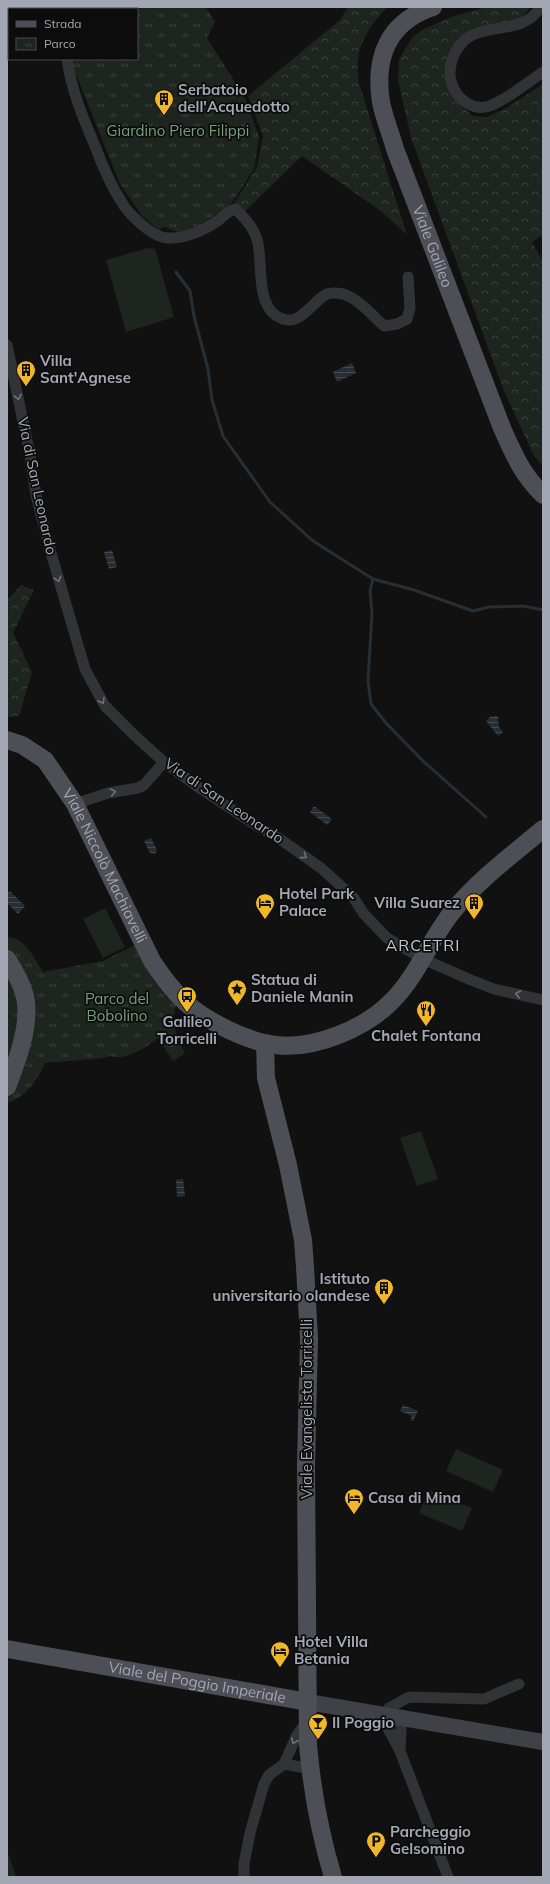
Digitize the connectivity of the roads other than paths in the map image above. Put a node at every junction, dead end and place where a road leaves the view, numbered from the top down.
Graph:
1 (433, 7) edge
2 (540, 7) edge
3 (66, 60) edge
4 (543, 72) edge
5 (408, 277) dead end
6 (7, 346) edge
7 (543, 495) edge
8 (7, 740) edge
9 (164, 762) junction
10 (75, 804) junction
11 (543, 829) edge
12 (7, 959) edge
13 (423, 959) junction
14 (543, 1000) edge
15 (265, 1043) junction
16 (7, 1087) edge
17 (7, 1649) edge
18 (519, 1684) dead end
19 (308, 1711) junction
20 (387, 1716) junction
21 (403, 1718) junction
22 (543, 1742) edge
23 (400, 1751) junction
24 (284, 1764) junction
25 (311, 1769) junction
26 (244, 1877) edge
27 (333, 1877) edge
28 (448, 1877) edge

1 - 7 main road, Viale Galileo
2 - 4 street
3 - 5 street
6 -> 9 street, Via di San Leonardo
8 - 10 main road, Viale Niccolò Machiavelli
10 -> 9 street
9 -> 13 street, Via di San Leonardo
10 - 15 main road, Viale Niccolò Machiavelli
11 - 13 main road
12 - 16 main road
14 -> 13 street, Via di San Leonardo
13 - 15 main road, Viale Niccolò Machiavelli
15 - 19 main road, Viale Evangelista Torricelli
17 - 19 main road, Viale del Poggio Imperiale
18 - 20 street
19 - 20 street, Viale del Poggio Imperiale
19 -> 24 street
19 - 25 main road, Viale Evangelista Torricelli
20 - 21 street, Viale del Poggio Imperiale
20 - 23 street
21 - 22 street, Viale del Poggio Imperiale
21 - 23 street
23 - 28 street
24 - 25 street
24 - 26 street
25 - 27 main road, Viale Evangelista Torricelli

